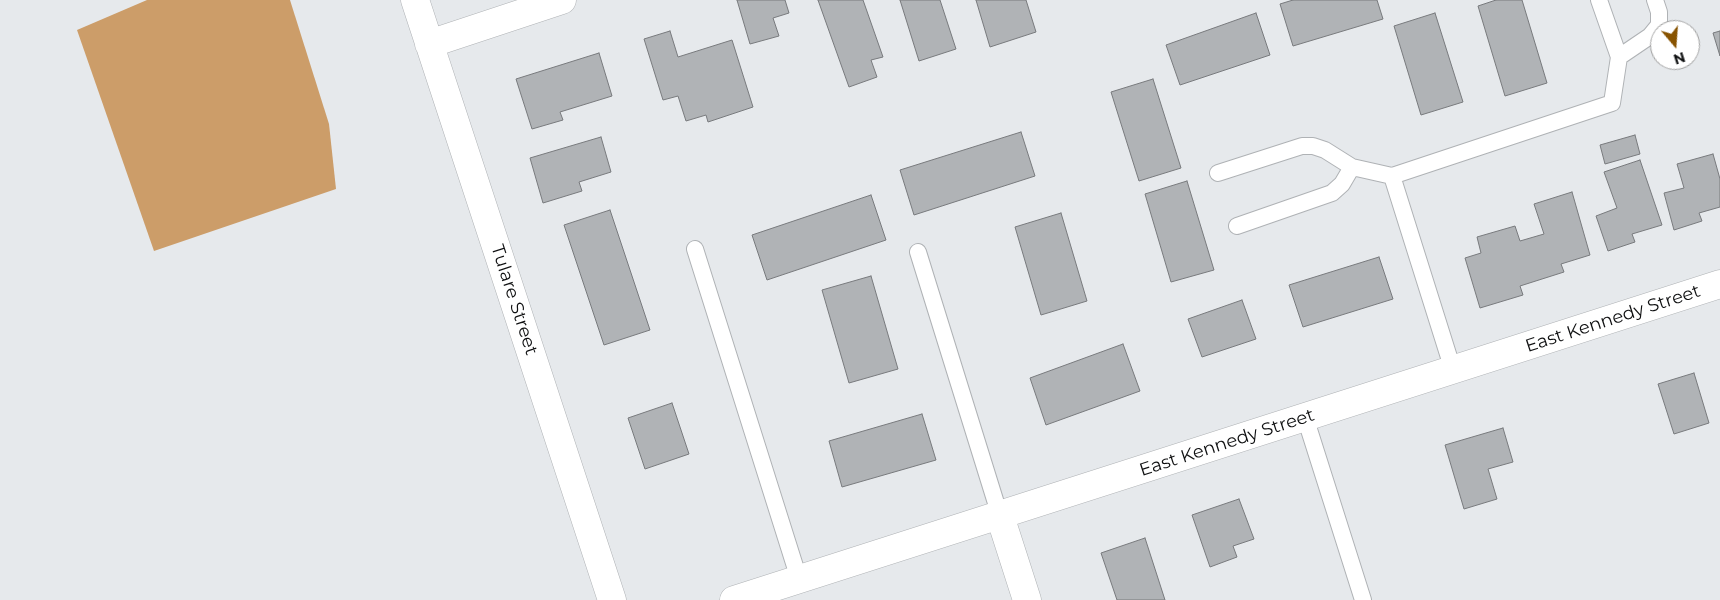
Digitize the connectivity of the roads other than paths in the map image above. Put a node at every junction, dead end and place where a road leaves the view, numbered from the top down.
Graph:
1 (415, 0) edge
2 (562, 0) edge
3 (1599, 0) edge
4 (1654, 0) edge
5 (429, 44) junction
6 (1619, 57) junction
7 (1352, 167) junction
8 (1218, 173) dead end
9 (1392, 176) junction
10 (1238, 226) dead end
11 (694, 249) dead end
12 (918, 252) dead end
13 (1720, 284) edge
14 (1453, 370) junction
15 (1305, 418) junction
16 (1000, 516) junction
17 (799, 580) junction
18 (612, 600) edge
19 (734, 600) edge
20 (1026, 600) edge
21 (1363, 600) edge

1 - 5 street, Tulare Street
2 - 5 street
3 - 6 lane
4 - 6 lane
5 - 18 street, Tulare Street
6 - 9 lane
7 - 8 lane
7 - 9 lane
7 - 10 lane
9 - 14 lane
11 - 17 lane
12 - 16 lane
13 - 14 street, East Kennedy Street
14 - 15 street, East Kennedy Street
15 - 16 street, East Kennedy Street
15 - 21 lane
16 - 17 street, East Kennedy Street
16 - 20 street
17 - 19 street, East Kennedy Street

